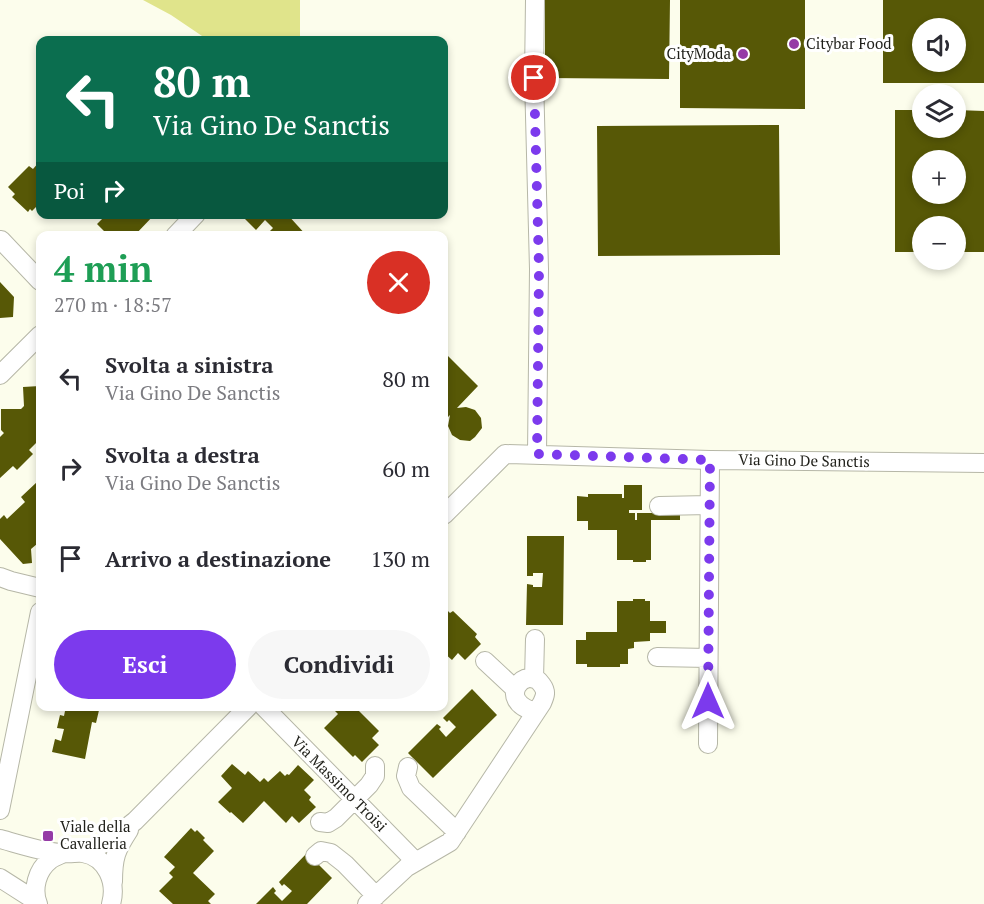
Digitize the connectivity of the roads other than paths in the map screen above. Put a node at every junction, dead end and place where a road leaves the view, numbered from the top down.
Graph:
1 (535, 0) edge
2 (191, 219) edge
3 (180, 231) edge
4 (1, 240) edge
5 (36, 277) edge
6 (36, 339) edge
7 (0, 375) edge
8 (537, 454) junction
9 (710, 460) junction
10 (984, 463) edge
11 (659, 506) dead end
12 (709, 506) junction
13 (448, 511) edge
14 (0, 577) edge
15 (36, 587) edge
16 (36, 628) edge
17 (535, 639) dead end
18 (657, 657) dead end
19 (708, 658) junction
20 (485, 661) dead end
21 (534, 679) junction
22 (515, 689) junction
23 (244, 711) edge
24 (268, 711) edge
25 (536, 711) junction
26 (7, 743) edge
27 (708, 744) dead end
28 (375, 766) dead end
29 (408, 767) dead end
30 (354, 799) junction
31 (0, 810) edge
32 (135, 820) junction
33 (320, 822) dead end
34 (457, 832) junction
35 (0, 839) edge
36 (64, 853) junction
37 (85, 853) junction
38 (315, 856) dead end
39 (415, 861) junction
40 (0, 878) edge
41 (113, 896) edge
42 (372, 900) edge
43 (37, 903) edge

1 - 8 street
2 - 3 street
4 - 5 street
6 - 7 street
8 - 9 street, Via Gino De Sanctis
8 - 13 street, Via Gino De Sanctis
9 - 10 street, Via Gino De Sanctis
9 - 12 street
11 - 12 street
12 - 19 street
14 - 15 street
16 - 26 street
17 - 21 street
18 - 19 street
19 - 27 street
20 - 22 street
21 - 22 street
21 - 25 street
22 - 25 street
23 - 32 street
24 - 30 street, Via Massimo Troisi
25 - 34 street
26 - 31 street
28 - 30 street
29 - 34 street
30 - 33 street
30 - 39 street, Via Massimo Troisi
32 - 37 street
32 - 41 street
34 - 39 street
35 - 36 street
36 - 37 street
36 - 43 street
37 - 41 street
38 - 42 street
39 - 42 street
40 - 43 street

